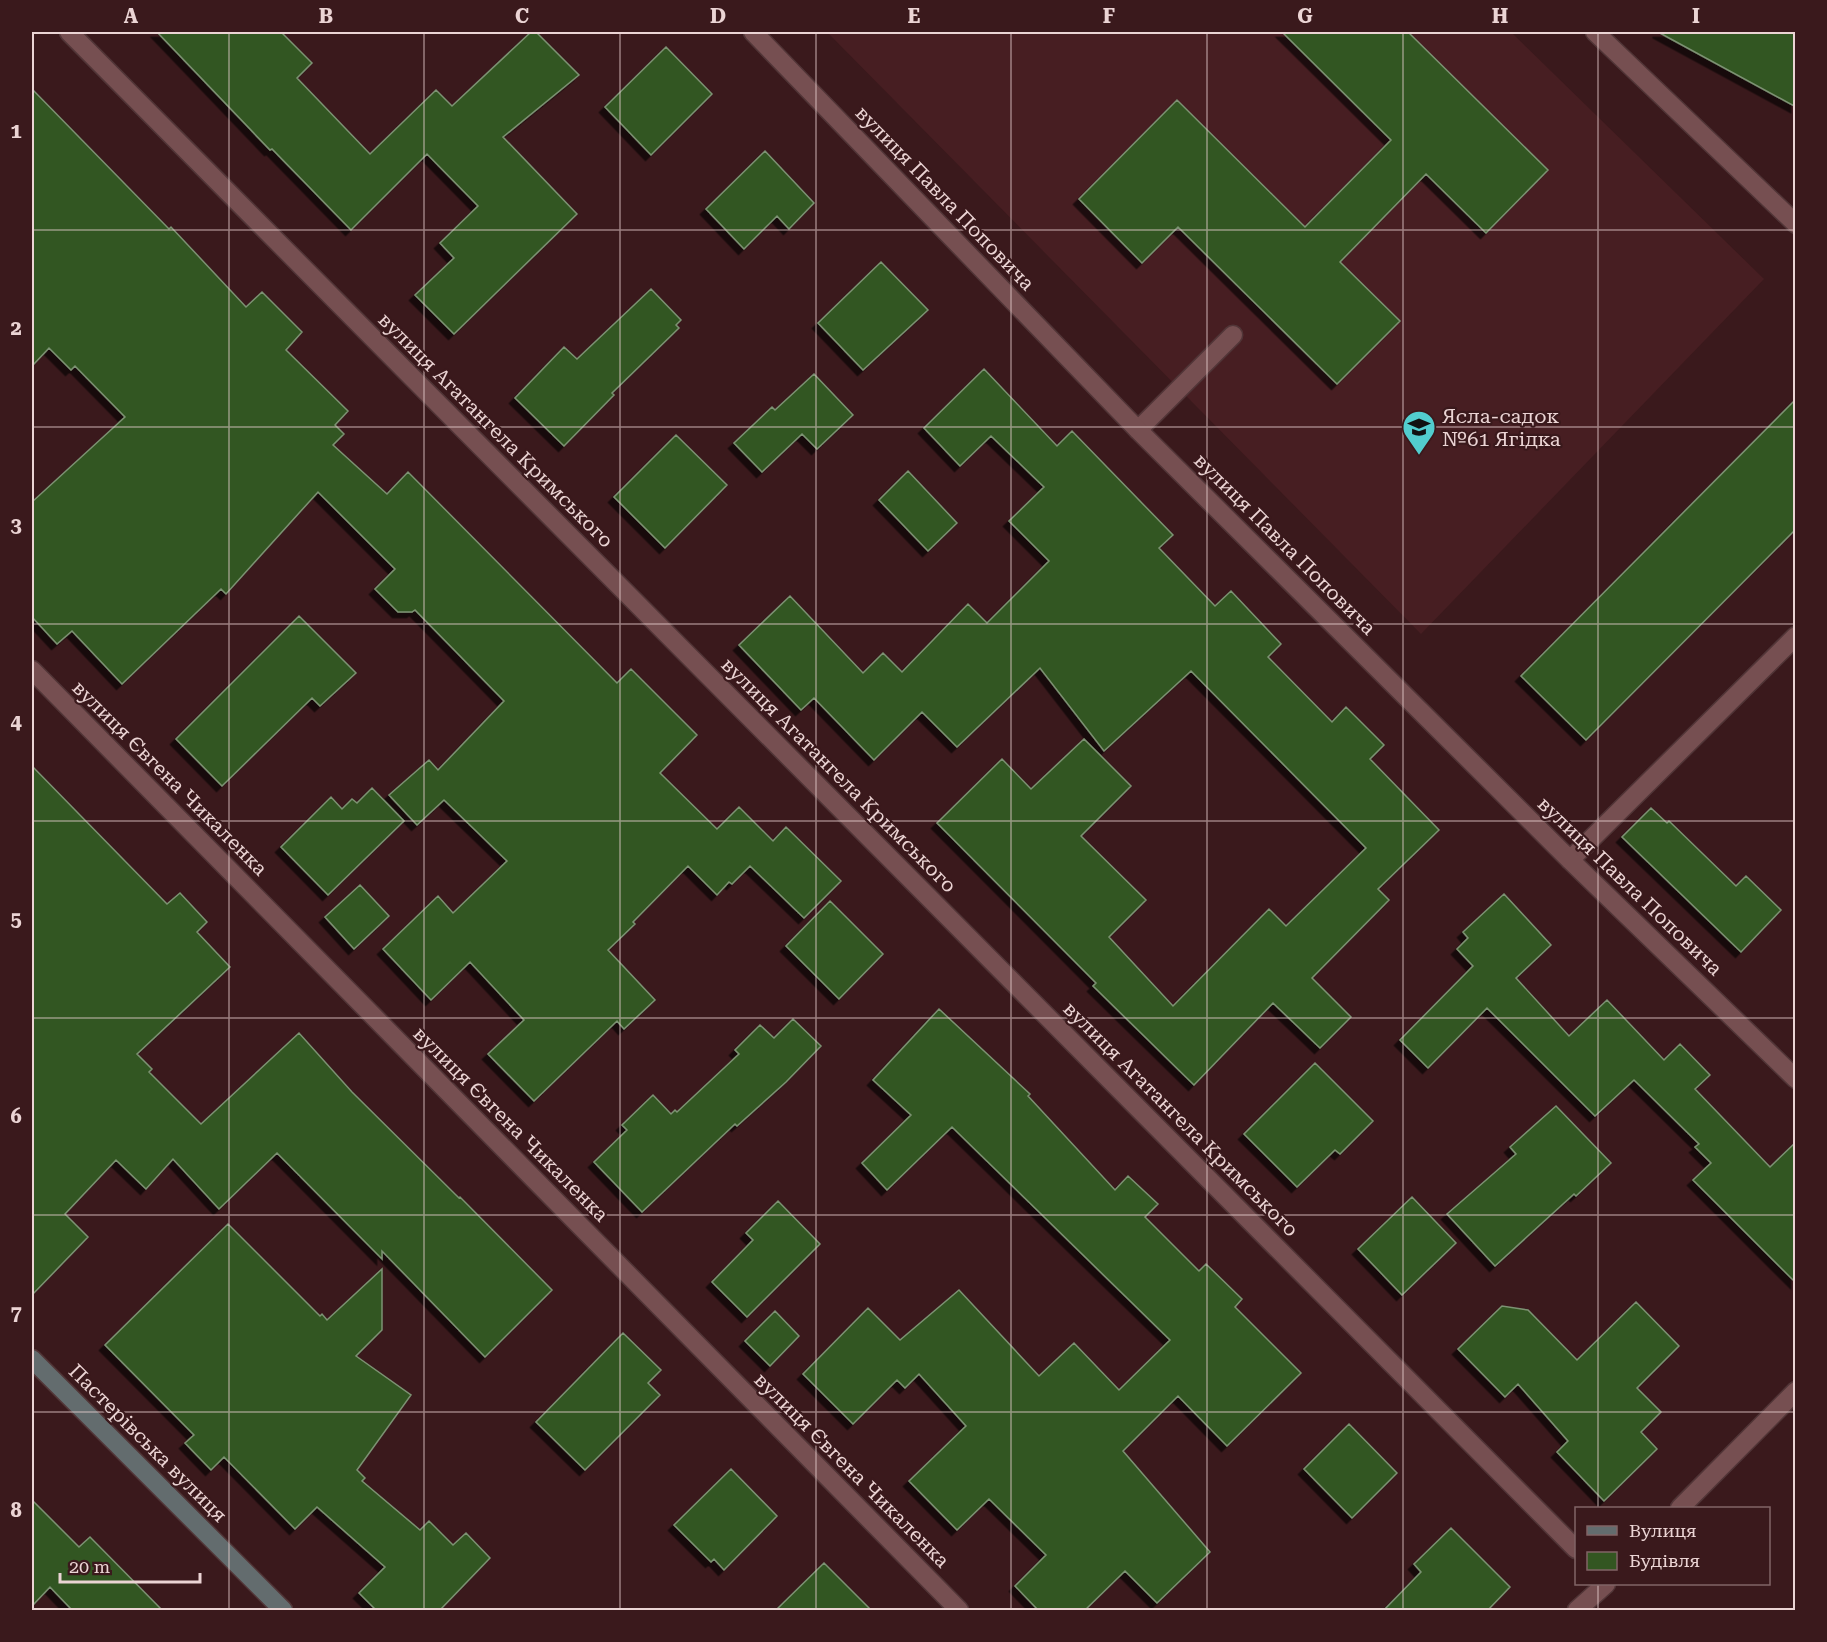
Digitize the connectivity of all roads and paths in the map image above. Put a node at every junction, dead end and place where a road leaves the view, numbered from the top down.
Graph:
1 (69, 32) edge
2 (753, 32) edge
3 (1595, 32) edge
4 (1796, 224) edge
5 (1233, 335) dead end
6 (1138, 430) junction
7 (1796, 636) edge
8 (32, 670) edge
9 (1570, 860) junction
10 (1796, 1079) edge
11 (32, 1359) edge
12 (1796, 1391) edge
13 (1682, 1507) edge
14 (1575, 1548) edge
15 (1605, 1585) edge
16 (283, 1611) edge
17 (959, 1611) edge
18 (1577, 1611) edge

1 - 14 street, вулиця Агатангела Кримського
2 - 6 street, вулиця Павла Поповича
3 - 4 street
5 - 6 street
6 - 9 street, вулиця Павла Поповича
7 - 9 street
8 - 17 street, вулиця Євгена Чикаленка
9 - 10 street, вулиця Павла Поповича
11 - 16 main road, Пастерівська вулиця
12 - 13 street
15 - 18 street

